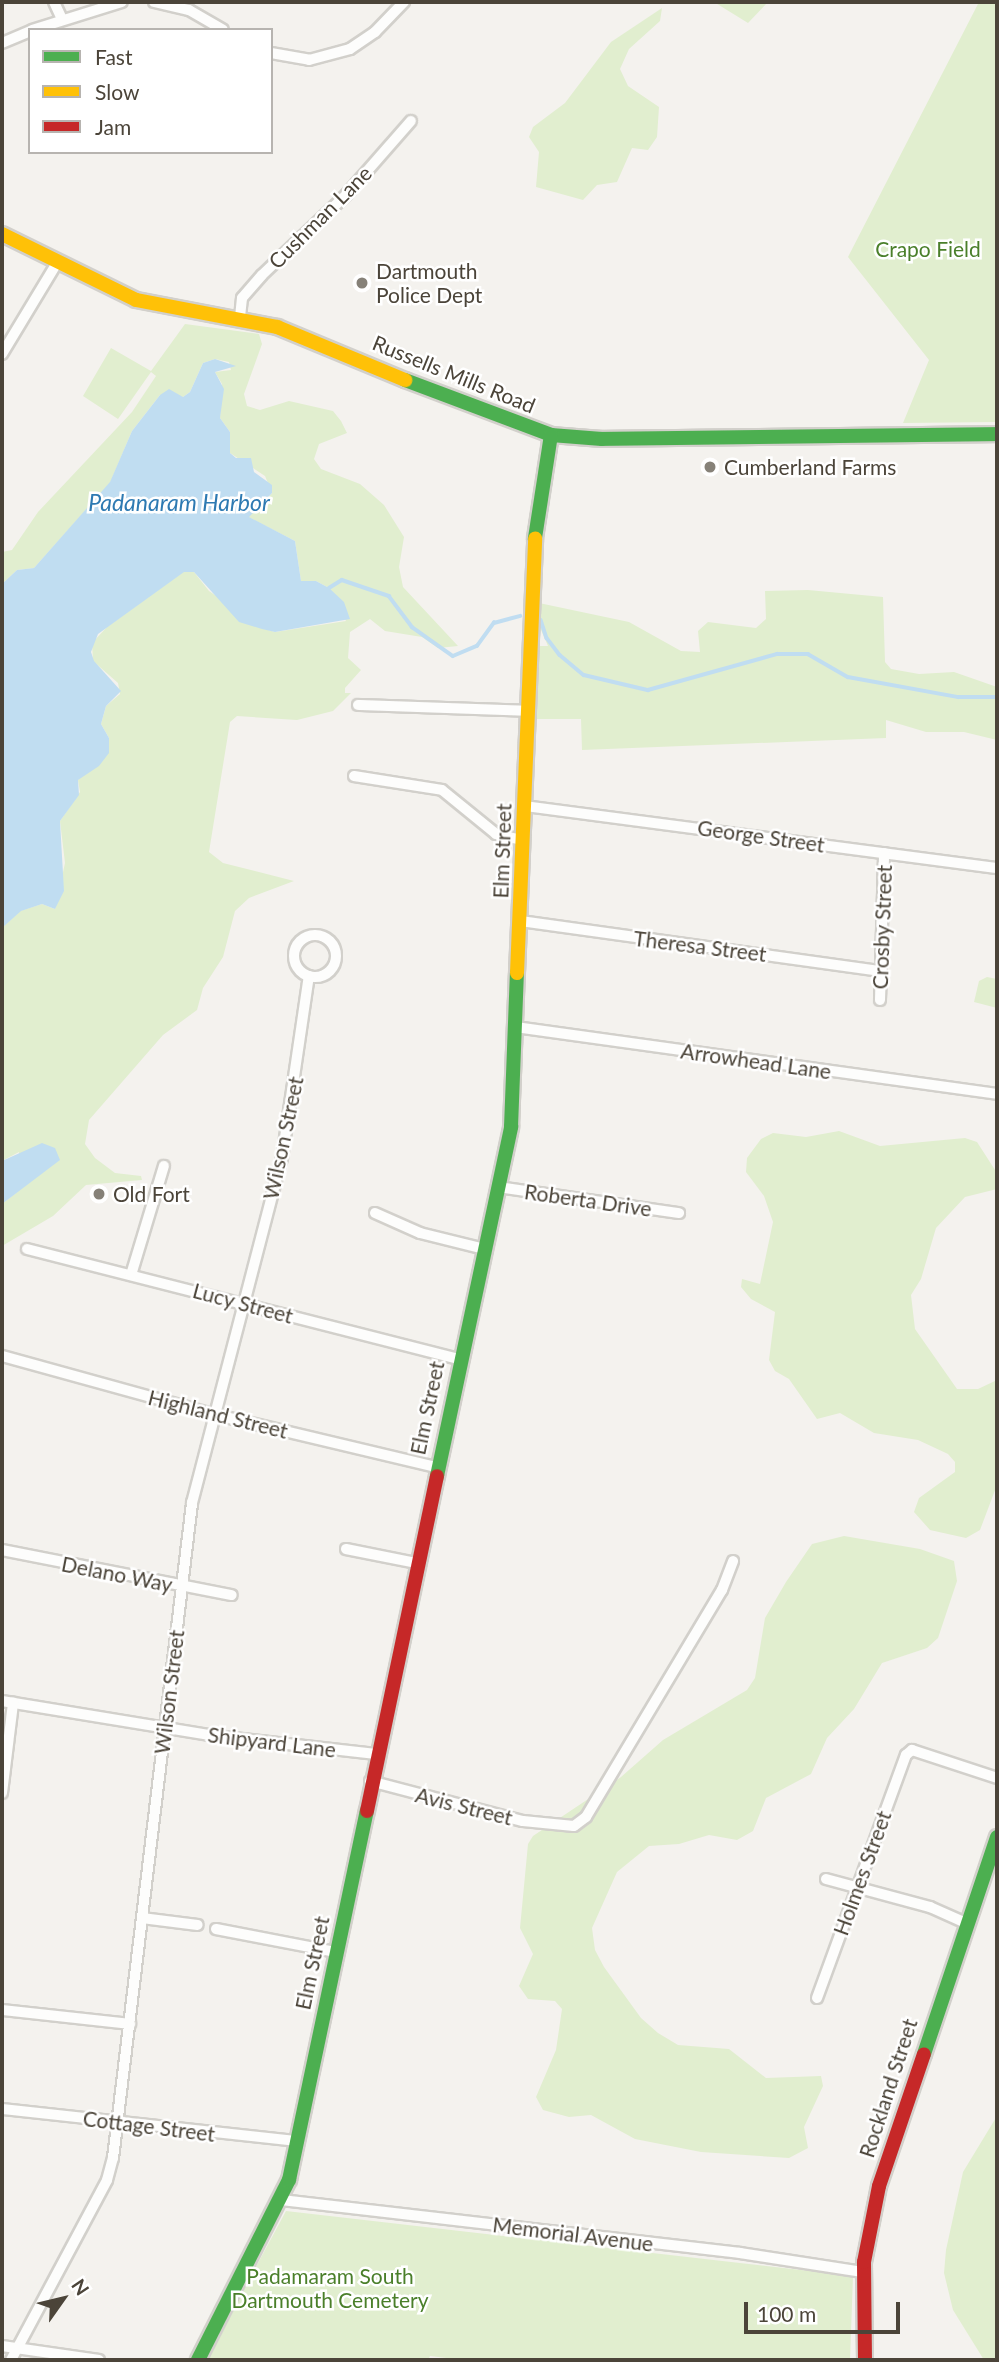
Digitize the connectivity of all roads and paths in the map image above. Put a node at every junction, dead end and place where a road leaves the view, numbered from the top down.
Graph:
1 (54, 2) edge
2 (122, 2) edge
3 (155, 2) edge
4 (404, 2) edge
5 (180, 4) edge
6 (61, 17) junction
7 (36, 28) edge
8 (220, 28) edge
9 (28, 31) edge
10 (2, 43) edge
11 (273, 53) edge
12 (411, 121) dead end
13 (2, 234) edge
14 (57, 263) junction
15 (240, 317) junction
16 (2, 354) edge
17 (997, 434) edge
18 (551, 435) junction
19 (358, 705) dead end
20 (528, 711) junction
21 (354, 776) dead end
22 (525, 806) junction
23 (523, 839) junction
24 (884, 853) junction
25 (997, 868) edge
26 (520, 921) junction
27 (880, 971) junction
28 (309, 976) junction
29 (880, 1000) dead end
30 (515, 1027) junction
31 (997, 1094) edge
32 (164, 1166) dead end
33 (498, 1187) junction
34 (375, 1213) dead end
35 (679, 1213) dead end
36 (27, 1249) dead end
37 (484, 1249) junction
38 (131, 1275) junction
39 (243, 1303) junction
40 (2, 1356) edge
41 (459, 1359) junction
42 (213, 1414) junction
43 (436, 1466) junction
44 (346, 1549) dead end
45 (2, 1550) edge
46 (733, 1560) dead end
47 (416, 1563) junction
48 (181, 1586) junction
49 (232, 1595) dead end
50 (7, 1702) edge
51 (165, 1726) junction
52 (376, 1755) junction
53 (997, 1778) edge
54 (370, 1782) junction
55 (2, 1793) edge
56 (997, 1837) edge
57 (826, 1879) dead end
58 (856, 1889) junction
59 (142, 1918) junction
60 (966, 1923) junction
61 (198, 1925) dead end
62 (216, 1929) dead end
63 (335, 1952) junction
64 (817, 1998) dead end
65 (2, 2010) edge
66 (130, 2024) junction
67 (2, 2109) edge
68 (119, 2123) junction
69 (296, 2141) junction
70 (282, 2200) junction
71 (863, 2272) junction
72 (2, 2346) edge
73 (18, 2348) junction
74 (11, 2360) edge
75 (99, 2360) edge
76 (198, 2360) edge
77 (865, 2360) edge

1 - 6 street
2 - 6 street
3 - 5 street
4 - 11 street
5 - 8 street
6 - 7 street
9 - 10 street
12 - 15 street, Cushman Lane
13 - 14 street, Russells Mills Road
14 - 15 street, Russells Mills Road
14 - 16 street
15 - 18 street, Russells Mills Road
17 - 18 street, Russells Mills Road
18 - 20 street, Elm Street
19 - 20 street
20 - 22 street, Elm Street
21 - 23 street
22 - 23 street, Elm Street
22 - 24 street, George Street
23 - 26 street, Elm Street
24 - 25 street, George Street
24 - 27 street, Crosby Street
26 - 27 street, Theresa Street
26 - 30 street, Elm Street
27 - 29 street, Crosby Street
28 - 28 street
28 - 39 street, Wilson Street
30 - 31 street, Arrowhead Lane
30 - 33 street, Elm Street
32 - 38 street
33 - 35 street, Roberta Drive
33 - 37 street, Elm Street
34 - 37 street
36 - 38 street, Lucy Street
37 - 41 street, Elm Street
38 - 39 street, Lucy Street
39 - 41 street, Lucy Street
39 - 42 street, Wilson Street
40 - 42 street, Highland Street
41 - 43 street, Elm Street
42 - 43 street, Highland Street
42 - 48 street, Wilson Street
43 - 47 street, Elm Street
44 - 47 street
45 - 48 street, Delano Way
46 - 54 street, Avis Street
47 - 52 street, Elm Street
48 - 49 street, Delano Way
48 - 51 street, Wilson Street
50 - 51 street, Shipyard Lane
50 - 55 street
51 - 52 street, Shipyard Lane
51 - 59 street, Wilson Street
52 - 54 street, Elm Street
53 - 58 street, Holmes Street
54 - 63 street, Elm Street
56 - 60 street, Rockland Street
57 - 58 street
58 - 60 street
58 - 64 street, Holmes Street
59 - 61 street
59 - 66 street, Wilson Street
60 - 71 street, Rockland Street
62 - 63 street
63 - 69 street, Elm Street
65 - 66 street
66 - 68 street, Wilson Street
67 - 68 street, Cottage Street
68 - 69 street, Cottage Street
68 - 73 street, Wilson Street
69 - 70 street, Elm Street
70 - 71 street, Memorial Avenue
70 - 76 street, Elm Street
71 - 77 street, Rockland Street
72 - 73 street
73 - 74 street, Wilson Street
73 - 75 street

